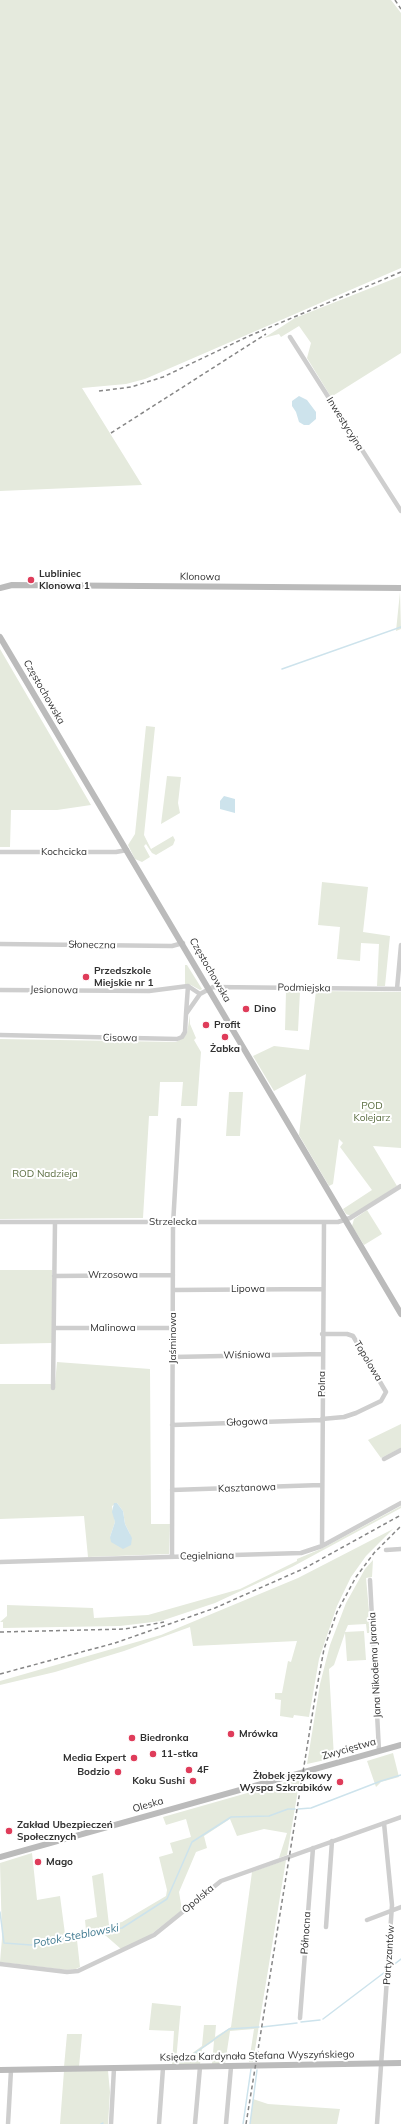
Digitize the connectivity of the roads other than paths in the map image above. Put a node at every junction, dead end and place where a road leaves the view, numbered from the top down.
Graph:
1 (290, 337) dead end
2 (401, 511) edge
3 (0, 587) edge
4 (401, 588) edge
5 (0, 637) edge
6 (127, 850) junction
7 (0, 852) edge
8 (182, 943) junction
9 (0, 944) edge
10 (401, 945) edge
11 (188, 986) junction
12 (208, 988) junction
13 (399, 989) edge
14 (0, 990) edge
15 (200, 994) junction
16 (186, 1014) junction
17 (0, 1035) edge
18 (179, 1120) dead end
19 (401, 1186) edge
20 (346, 1220) junction
21 (0, 1222) edge
22 (55, 1222) junction
23 (173, 1222) junction
24 (324, 1222) junction
25 (173, 1275) junction
26 (54, 1276) junction
27 (322, 1289) junction
28 (173, 1290) junction
29 (401, 1314) edge
30 (54, 1328) junction
31 (173, 1328) junction
32 (322, 1334) junction
33 (322, 1354) junction
34 (173, 1357) junction
35 (53, 1388) dead end
36 (322, 1420) junction
37 (172, 1425) junction
38 (401, 1450) edge
39 (384, 1459) dead end
40 (322, 1485) junction
41 (172, 1490) junction
42 (401, 1504) edge
43 (322, 1546) junction
44 (401, 1549) edge
45 (386, 1550) dead end
46 (172, 1556) junction
47 (0, 1562) edge
48 (370, 1580) dead end
49 (401, 1745) edge
50 (379, 1751) junction
51 (302, 1773) joint
52 (401, 1818) edge
53 (384, 1823) junction
54 (332, 1841) junction
55 (313, 1848) junction
56 (0, 1857) edge
57 (401, 1907) edge
58 (392, 1911) junction
59 (367, 1920) dead end
60 (326, 1927) dead end
61 (0, 1964) edge
62 (300, 2018) dead end
63 (401, 2063) edge
64 (382, 2064) junction
65 (200, 2067) junction
66 (231, 2067) junction
67 (114, 2068) junction
68 (163, 2068) junction
69 (0, 2070) edge
70 (11, 2070) junction
71 (8, 2124) edge
72 (111, 2124) edge
73 (159, 2124) edge
74 (195, 2124) edge
75 (226, 2124) edge
76 (377, 2124) edge

1 - 2 street, Inwestycyjna
3 - 4 street, Klonowa
5 - 6 street, Częstochowska
6 - 7 street, Kochcicka
6 - 8 street, Częstochowska
8 - 9 street, Słoneczna
8 - 12 street, Częstochowska
10 - 13 street
11 - 14 street, Jesionowa
11 - 15 street
11 - 16 street
12 - 13 street, Podmiejska
12 - 15 street, Cisowa
12 - 20 street, Częstochowska
15 - 16 street, Cisowa
16 - 17 street, Cisowa
18 - 23 street, Jaśminowa
19 - 20 street
20 - 24 street, Strzelecka
20 - 29 street, Częstochowska
21 - 22 street, Strzelecka
22 - 23 street, Strzelecka
22 - 26 street
23 - 24 street, Strzelecka
23 - 25 street, Jaśminowa
24 - 27 street, Polna
25 - 26 street, Wrzosowa
25 - 28 street, Jaśminowa
26 - 30 street
27 - 28 street, Lipowa
27 - 32 street, Polna
28 - 31 street, Jaśminowa
30 - 31 street, Malinowa
30 - 35 street
31 - 34 street, Jaśminowa
32 - 33 street, Polna
32 - 36 street, Topolowa
33 - 34 street, Wiśniowa
33 - 36 street, Polna
34 - 37 street, Jaśminowa
36 - 37 street, Głogowa
36 - 40 street, Polna
37 - 41 street, Jaśminowa
38 - 39 street
40 - 41 street, Kasztanowa
40 - 43 street, Polna
41 - 46 street, Jaśminowa
42 - 43 street, Cegielniana
43 - 46 street, Cegielniana
44 - 45 street
46 - 47 street, Cegielniana
48 - 50 street, Jana Nikodema Jaronia
49 - 50 street, Zwycięstwa
50 - 51 street, Zwycięstwa
51 - 56 street, Oleska
52 - 53 street, Opolska
53 - 54 street, Opolska
53 - 58 street, Partyzantów
54 - 55 street, Opolska
54 - 60 street
55 - 61 street, Opolska
55 - 62 street, Północna
57 - 58 street
58 - 59 street
58 - 64 street, Partyzantów
63 - 64 street, Księdza Kardynała Stefana Wyszyńskiego
64 - 66 street, Księdza Kardynała Stefana Wyszyńskiego
64 - 76 street, Partyzantów
65 - 66 street, Księdza Kardynała Stefana Wyszyńskiego
65 - 68 street, Księdza Kardynała Stefana Wyszyńskiego
65 - 74 street
66 - 75 street
67 - 68 street, Księdza Kardynała Stefana Wyszyńskiego
67 - 70 street, Księdza Kardynała Stefana Wyszyńskiego
67 - 72 street
68 - 73 street
69 - 70 street, Księdza Kardynała Stefana Wyszyńskiego
70 - 71 street

